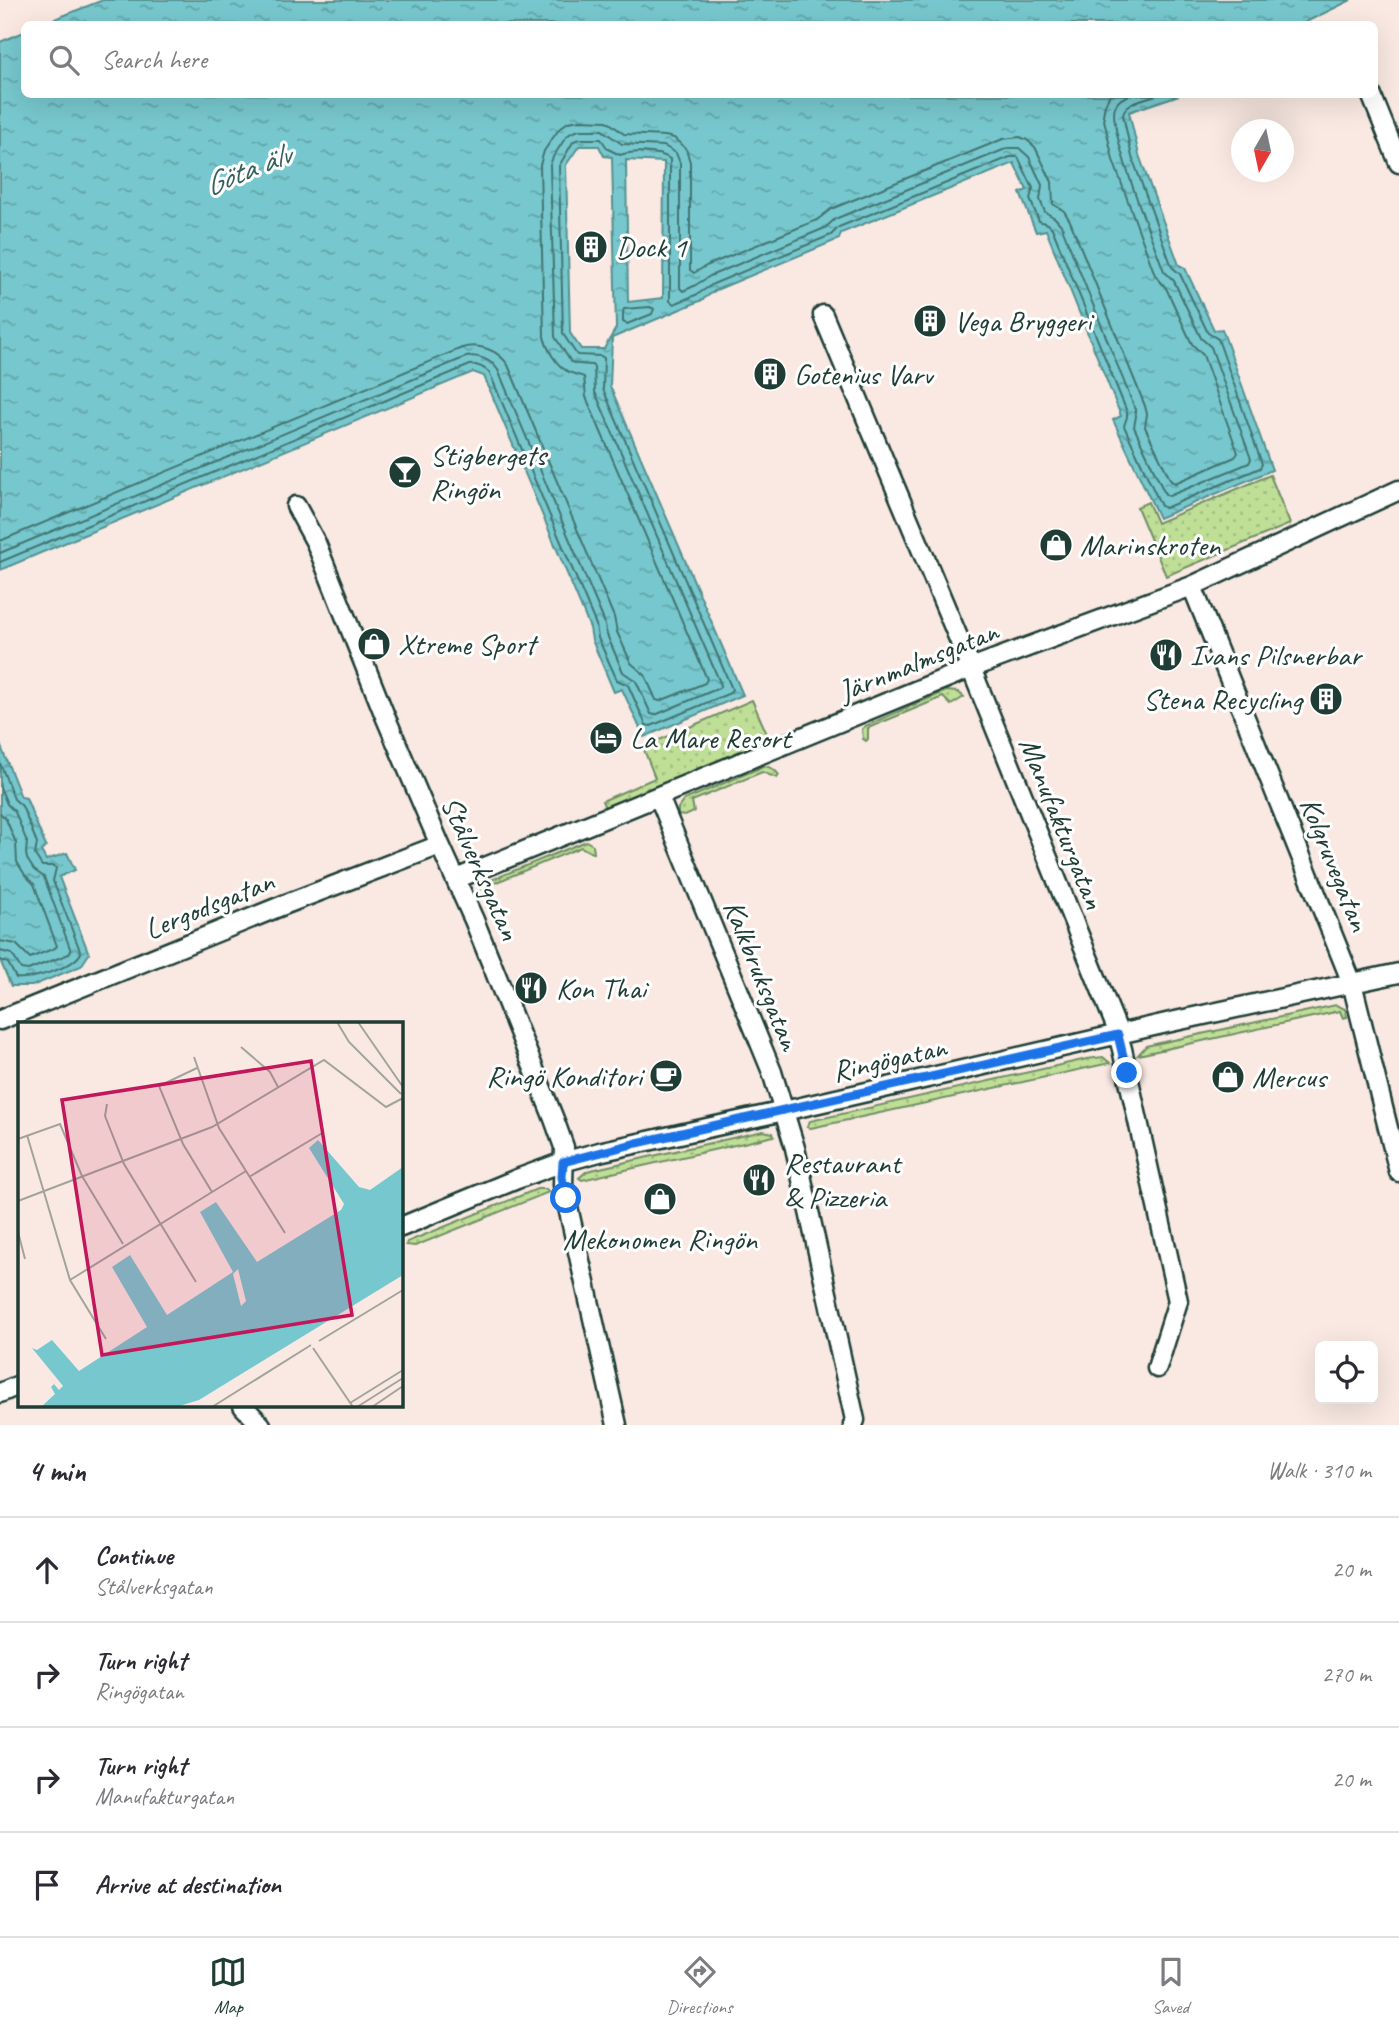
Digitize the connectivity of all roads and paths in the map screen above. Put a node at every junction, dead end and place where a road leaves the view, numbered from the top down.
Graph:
1 (1373, 98) edge
2 (1399, 163) edge
3 (823, 315) dead end
4 (1399, 490) edge
5 (296, 506) dead end
6 (1192, 586) junction
7 (971, 668) junction
8 (659, 797) junction
9 (440, 845) junction
10 (456, 879) junction
11 (1399, 973) edge
12 (1352, 983) junction
13 (0, 1020) edge
14 (1118, 1035) junction
15 (784, 1111) junction
16 (563, 1162) junction
17 (1399, 1172) edge
18 (402, 1227) edge
19 (1157, 1368) dead end
20 (18, 1385) edge
21 (0, 1393) edge
22 (245, 1408) edge
23 (261, 1425) edge
24 (617, 1425) edge
25 (853, 1425) edge

1 - 2 street
3 - 7 street, Manufakturgatan
4 - 6 street, Järnmalmsgatan
5 - 9 street, Stålverksgatan
6 - 7 street, Järnmalmsgatan
6 - 12 street, Kolgruvegatan
7 - 8 street, Järnmalmsgatan
7 - 14 street, Manufakturgatan
8 - 10 street, Järnmalmsgatan
8 - 15 street, Kalkbruksgatan
9 - 10 street, Stålverksgatan
9 - 13 street, Lergodsgatan
10 - 16 street, Stålverksgatan
11 - 12 street, Ringögatan
12 - 14 street, Ringögatan
12 - 17 street, Kolgruvegatan
14 - 15 street, Ringögatan
14 - 19 street, Manufakturgatan
15 - 16 street, Ringögatan
15 - 25 street, Kalkbruksgatan
16 - 18 street, Ringögatan
16 - 24 street, Stålverksgatan
20 - 21 street
22 - 23 street

